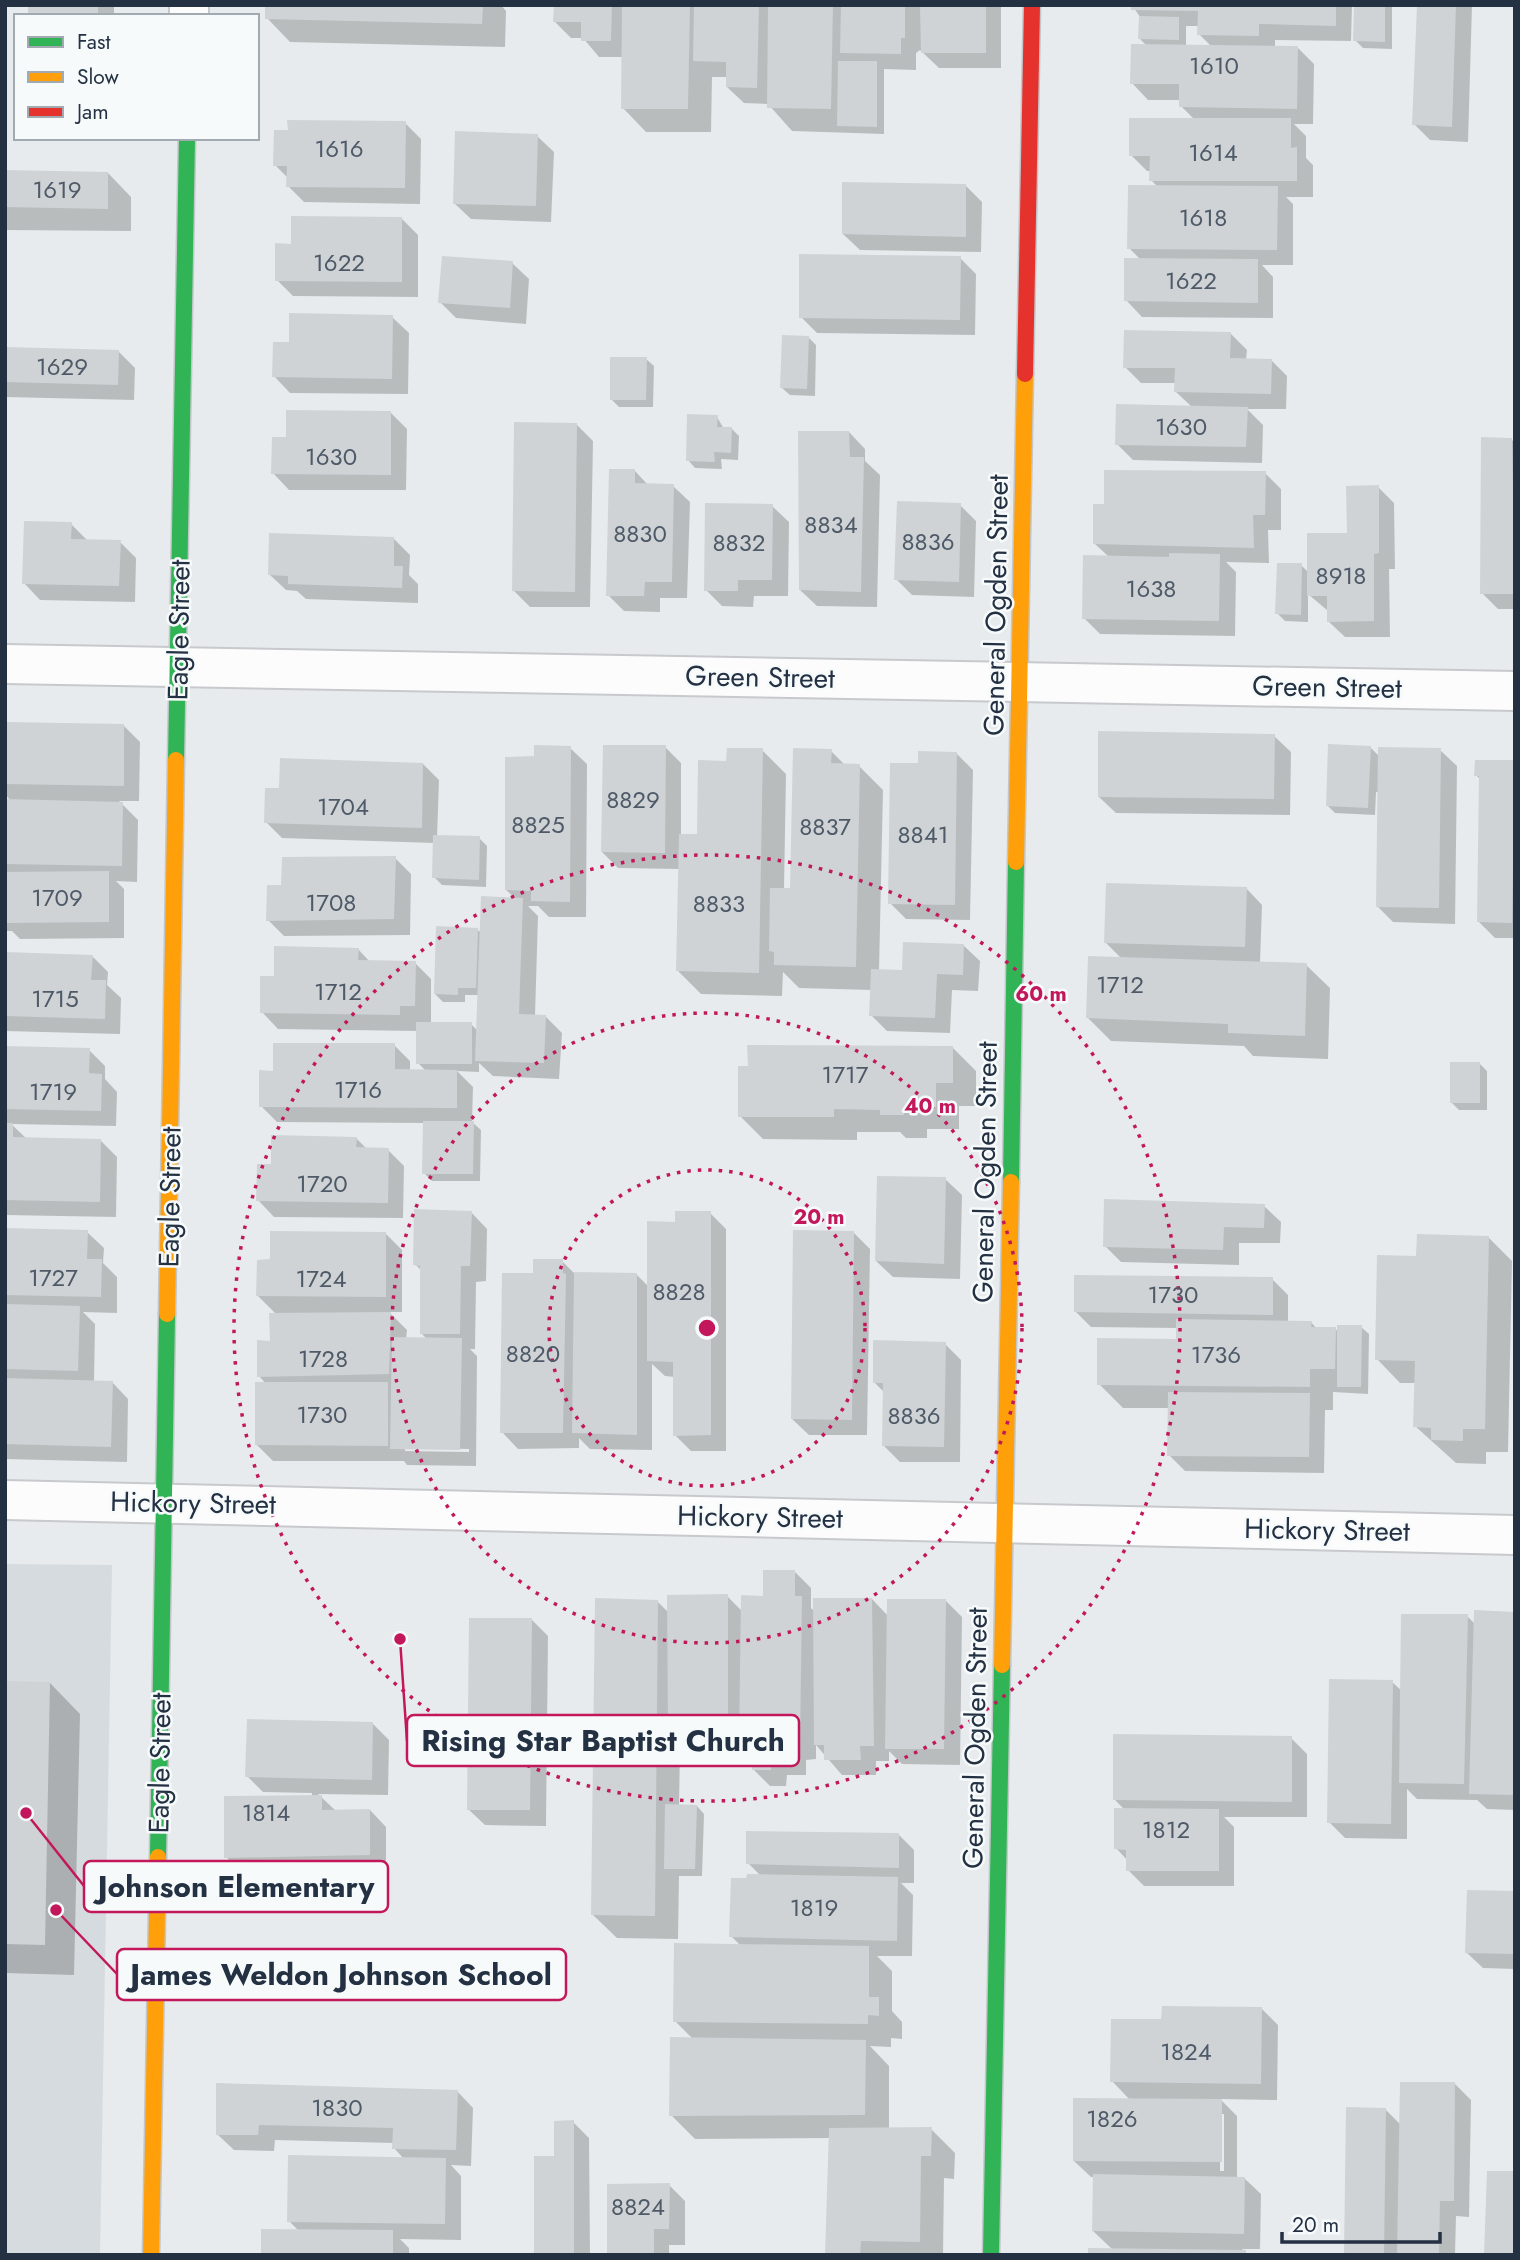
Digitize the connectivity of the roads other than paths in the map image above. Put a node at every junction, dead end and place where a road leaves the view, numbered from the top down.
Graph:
1 (1032, 5) edge
2 (187, 140) edge
3 (5, 664) edge
4 (178, 667) junction
5 (1021, 682) junction
6 (1515, 691) edge
7 (5, 1500) edge
8 (165, 1502) junction
9 (1005, 1523) junction
10 (1515, 1535) edge
11 (151, 2255) edge
12 (992, 2255) edge

1 - 5 street, General Ogden Street
2 - 4 street, Eagle Street
3 - 4 street, Green Street
4 - 5 street, Green Street
4 - 8 street, Eagle Street
5 - 6 street, Green Street
5 - 9 street, General Ogden Street
7 - 8 street, Hickory Street
8 - 9 street, Hickory Street
8 - 11 street, Eagle Street
9 - 10 street, Hickory Street
9 - 12 street, General Ogden Street

